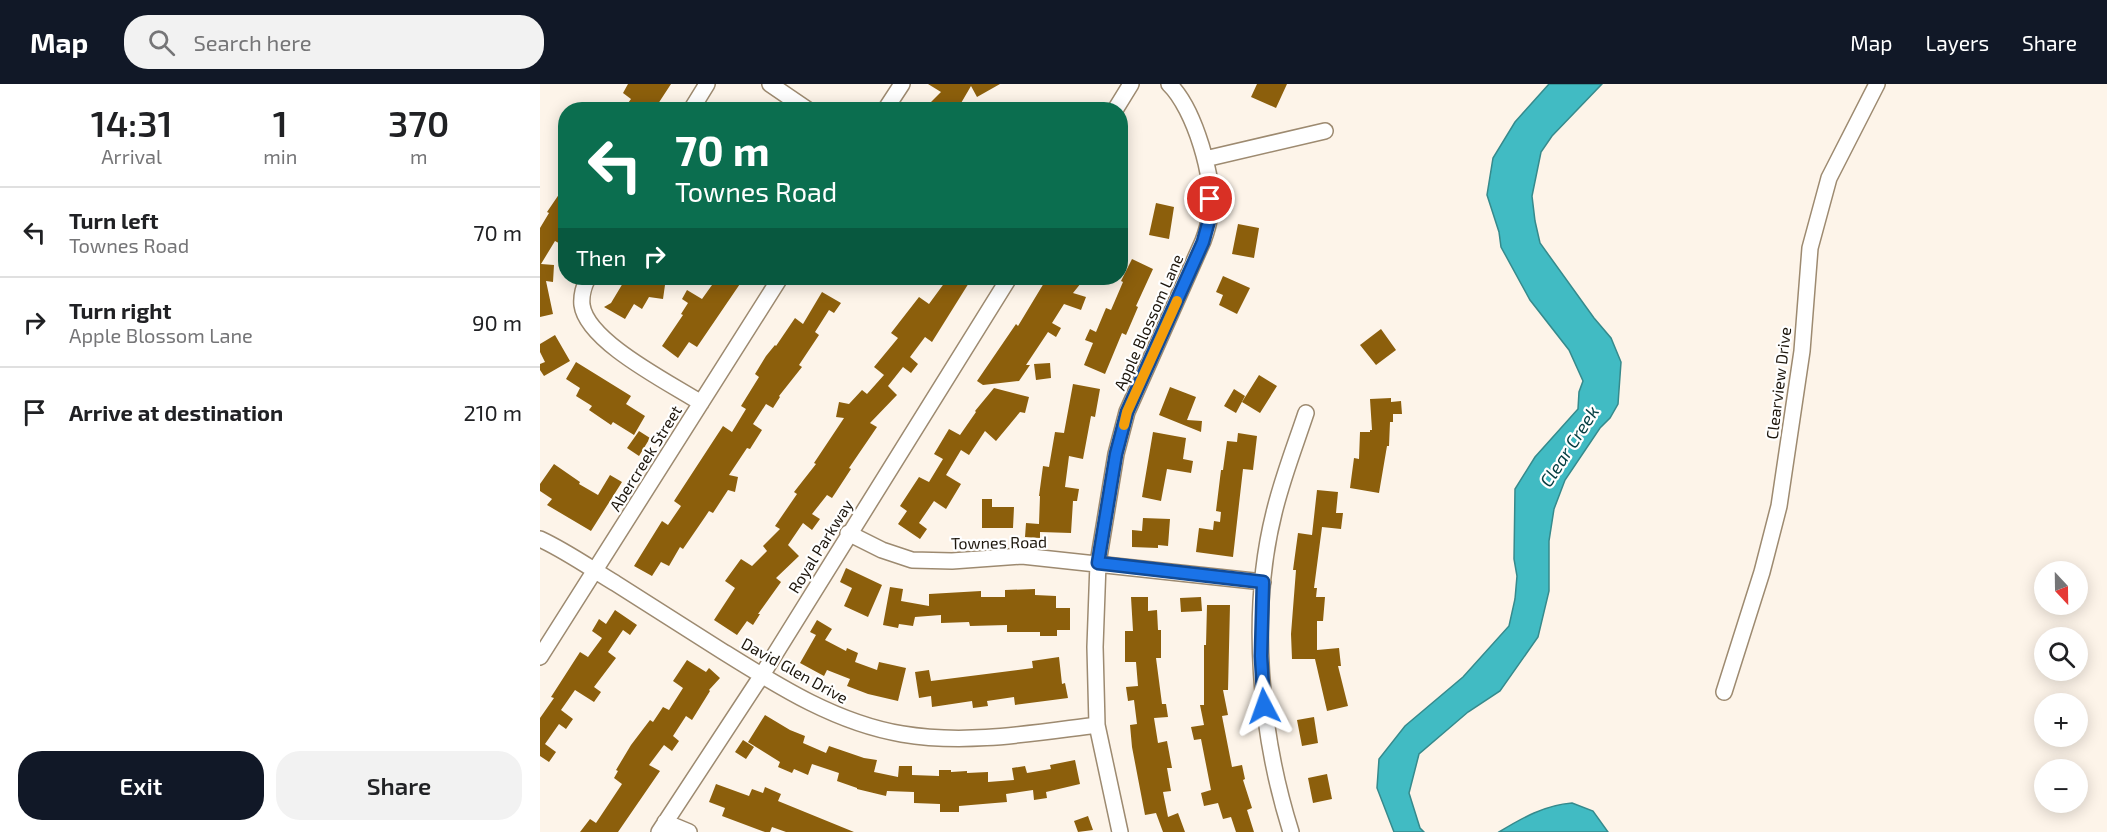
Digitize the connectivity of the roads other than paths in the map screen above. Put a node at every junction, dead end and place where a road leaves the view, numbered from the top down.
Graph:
1 (707, 84) edge
2 (770, 84) edge
3 (902, 84) edge
4 (1131, 84) edge
5 (1168, 84) edge
6 (1877, 84) edge
7 (696, 102) edge
8 (796, 102) edge
9 (890, 102) edge
10 (1120, 102) edge
11 (1324, 131) dead end
12 (1205, 159) junction
13 (585, 285) edge
14 (776, 285) edge
15 (1005, 285) edge
16 (701, 403) junction
17 (1306, 413) dead end
18 (848, 533) junction
19 (540, 539) edge
20 (1098, 563) junction
21 (595, 570) junction
22 (1263, 582) junction
23 (540, 657) edge
24 (762, 675) junction
25 (1724, 692) dead end
26 (1097, 725) junction
27 (662, 827) edge
28 (689, 832) edge
29 (1120, 832) edge
30 (1291, 832) edge

1 - 7 street
2 - 8 street
3 - 9 street
4 - 10 street
5 - 12 street, Apple Blossom Lane
6 - 25 street, Clearview Drive
11 - 12 street
12 - 20 street, Apple Blossom Lane
13 - 16 street
14 - 16 street, Abercreek Street
15 - 18 street, Royal Parkway
16 - 21 street, Abercreek Street
17 - 22 street
18 - 20 street, Townes Road
18 - 24 street, Royal Parkway
19 - 21 street, David Glen Drive
20 - 22 street, Townes Road
20 - 26 street, Apple Blossom Lane
21 - 23 street, Abercreek Street
21 - 24 street, David Glen Drive
22 - 30 street
24 - 26 street, David Glen Drive
24 - 27 street, Royal Parkway
26 - 29 street, Apple Blossom Lane
27 - 28 street

